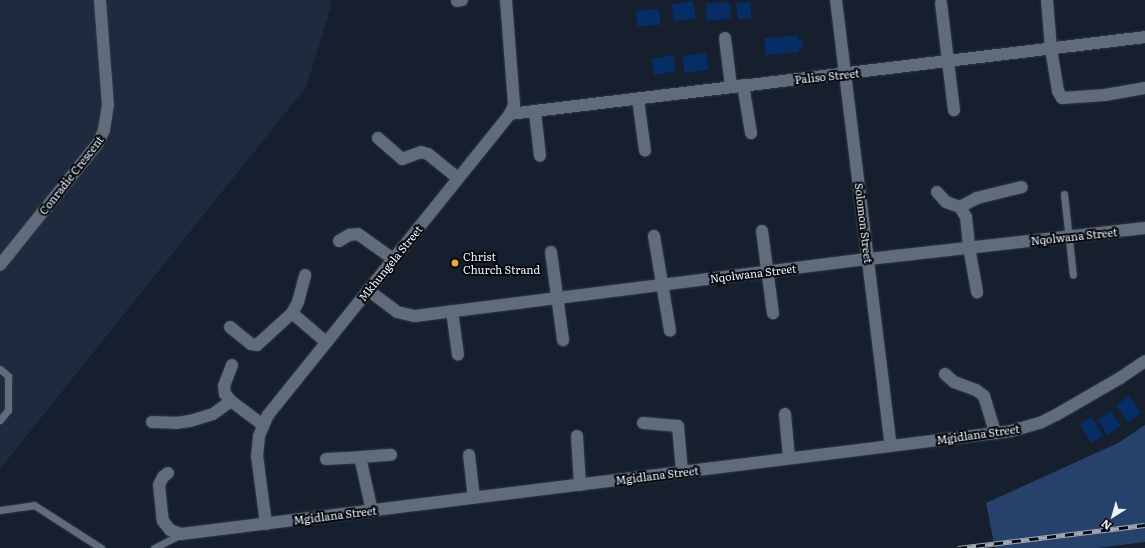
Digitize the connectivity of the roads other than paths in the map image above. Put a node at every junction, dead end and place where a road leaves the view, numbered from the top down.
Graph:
1 (100, 0) edge
2 (457, 0) edge
3 (462, 0) edge
4 (506, 0) edge
5 (836, 0) edge
6 (1047, 0) edge
7 (941, 3) dead end
8 (1145, 37) edge
9 (725, 38) dead end
10 (1052, 49) junction
11 (948, 62) junction
12 (845, 74) junction
13 (737, 85) junction
14 (1145, 88) edge
15 (638, 98) junction
16 (954, 110) dead end
17 (535, 112) junction
18 (510, 114) junction
19 (750, 133) dead end
20 (378, 138) dead end
21 (645, 151) dead end
22 (540, 156) dead end
23 (458, 178) junction
24 (1022, 187) dead end
25 (937, 192) dead end
26 (1064, 194) dead end
27 (960, 207) junction
28 (1145, 228) edge
29 (762, 231) dead end
30 (654, 236) dead end
31 (1070, 237) junction
32 (339, 241) dead end
33 (969, 247) junction
34 (551, 252) dead end
35 (393, 259) junction
36 (868, 259) junction
37 (0, 265) edge
38 (769, 271) junction
39 (305, 275) dead end
40 (1073, 275) dead end
41 (662, 285) junction
42 (368, 290) junction
43 (977, 292) dead end
44 (556, 298) junction
45 (452, 311) junction
46 (773, 313) dead end
47 (292, 314) junction
48 (230, 326) dead end
49 (670, 331) dead end
50 (562, 340) dead end
51 (326, 342) junction
52 (458, 355) dead end
53 (1145, 361) edge
54 (232, 365) dead end
55 (0, 369) edge
56 (945, 374) dead end
57 (231, 401) junction
58 (785, 414) dead end
59 (0, 420) edge
60 (152, 422) dead end
61 (643, 423) dead end
62 (263, 425) junction
63 (995, 433) junction
64 (577, 436) dead end
65 (891, 446) junction
66 (391, 454) dead end
67 (469, 455) dead end
68 (360, 457) junction
69 (789, 458) junction
70 (326, 459) dead end
71 (682, 472) junction
72 (168, 473) dead end
73 (580, 485) junction
74 (474, 498) junction
75 (0, 510) edge
76 (372, 511) junction
77 (266, 524) junction
78 (181, 534) junction
79 (101, 548) edge
80 (154, 548) edge

1 - 37 street, Conradie Crescent
2 - 3 street
4 - 18 street, Mkhungela Street
5 - 12 street, Solomon Street
6 - 10 street
7 - 11 street
8 - 10 street, Paliso Street
9 - 13 street
10 - 11 street, Paliso Street
10 - 14 street
11 - 12 street, Paliso Street
11 - 16 street
12 - 13 street, Paliso Street
12 - 36 street, Solomon Street
13 - 15 street, Paliso Street
13 - 19 street
15 - 17 street, Paliso Street
15 - 21 street
17 - 18 street, Paliso Street
17 - 22 street
18 - 23 street, Mkhungela Street
20 - 23 street
23 - 35 street, Mkhungela Street
24 - 27 street
25 - 27 street
26 - 31 lane
27 - 33 street
28 - 31 street, Nqolwana Street
29 - 38 street
30 - 41 street
31 - 33 street, Nqolwana Street
31 - 40 lane
32 - 35 street
33 - 36 street, Nqolwana Street
33 - 43 street
34 - 44 street
35 - 42 street, Mkhungela Street
36 - 38 street, Nqolwana Street
36 - 65 street, Solomon Street
38 - 41 street, Nqolwana Street
38 - 46 street
39 - 47 street
41 - 44 street, Nqolwana Street
41 - 49 street
42 - 45 street, Nqolwana Street
42 - 51 street, Mkhungela Street
44 - 45 street, Nqolwana Street
44 - 50 street
45 - 52 street
47 - 48 street
47 - 51 street
51 - 62 street, Mkhungela Street
53 - 63 street, Mgidlana Street
54 - 57 street
55 - 59 lane
56 - 63 street
57 - 60 street
57 - 62 street
58 - 69 street
61 - 71 street
62 - 77 street, Mkhungela Street
63 - 65 street, Mgidlana Street
64 - 73 street
65 - 69 street, Mgidlana Street
66 - 68 street
67 - 74 street
68 - 70 street
68 - 76 street
69 - 71 street, Mgidlana Street
71 - 73 street, Mgidlana Street
72 - 78 street
73 - 74 street, Mgidlana Street
74 - 76 street, Mgidlana Street
75 - 79 lane
76 - 77 street, Mgidlana Street
77 - 78 street, Mgidlana Street
78 - 80 lane, Mgidlana Street

